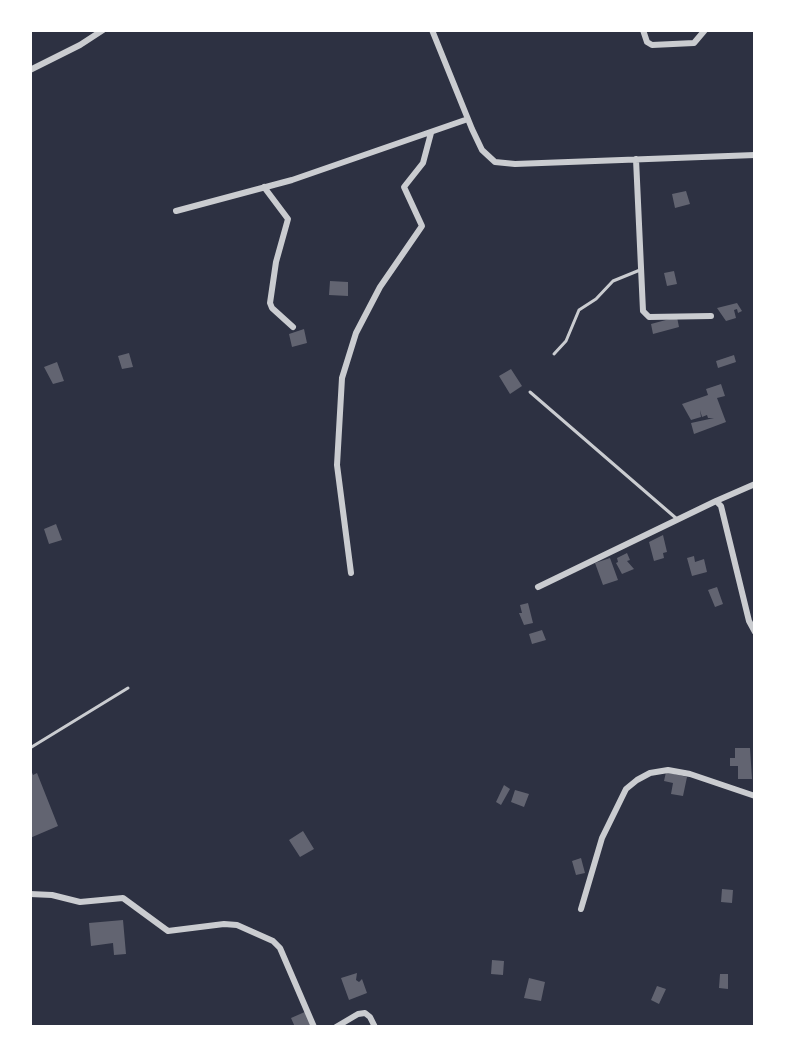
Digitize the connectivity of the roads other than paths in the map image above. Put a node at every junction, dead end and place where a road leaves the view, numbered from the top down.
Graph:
1 (103, 30) edge
2 (432, 30) edge
3 (643, 30) edge
4 (705, 30) edge
5 (30, 68) edge
6 (468, 120) junction
7 (431, 133) junction
8 (755, 155) edge
9 (636, 159) junction
10 (264, 187) junction
11 (176, 211) dead end
12 (641, 269) junction
13 (711, 316) dead end
14 (293, 327) dead end
15 (554, 354) dead end
16 (530, 392) dead end
17 (755, 484) edge
18 (716, 501) junction
19 (677, 519) junction
20 (351, 573) dead end
21 (538, 587) dead end
22 (755, 632) edge
23 (128, 688) dead end
24 (30, 748) edge
25 (755, 796) edge
26 (30, 894) edge
27 (580, 909) dead end
28 (314, 1027) edge
29 (336, 1027) edge
30 (375, 1027) edge

1 - 5 street
2 - 6 street
3 - 4 street
6 - 7 street
6 - 9 street
7 - 10 street
7 - 20 street
8 - 9 street
9 - 12 street
10 - 11 street
10 - 14 street
12 - 13 street
12 - 15 lane
16 - 19 lane
17 - 18 street
18 - 19 street
18 - 22 street
19 - 21 street
23 - 24 lane
25 - 27 street
26 - 28 street
29 - 30 street

